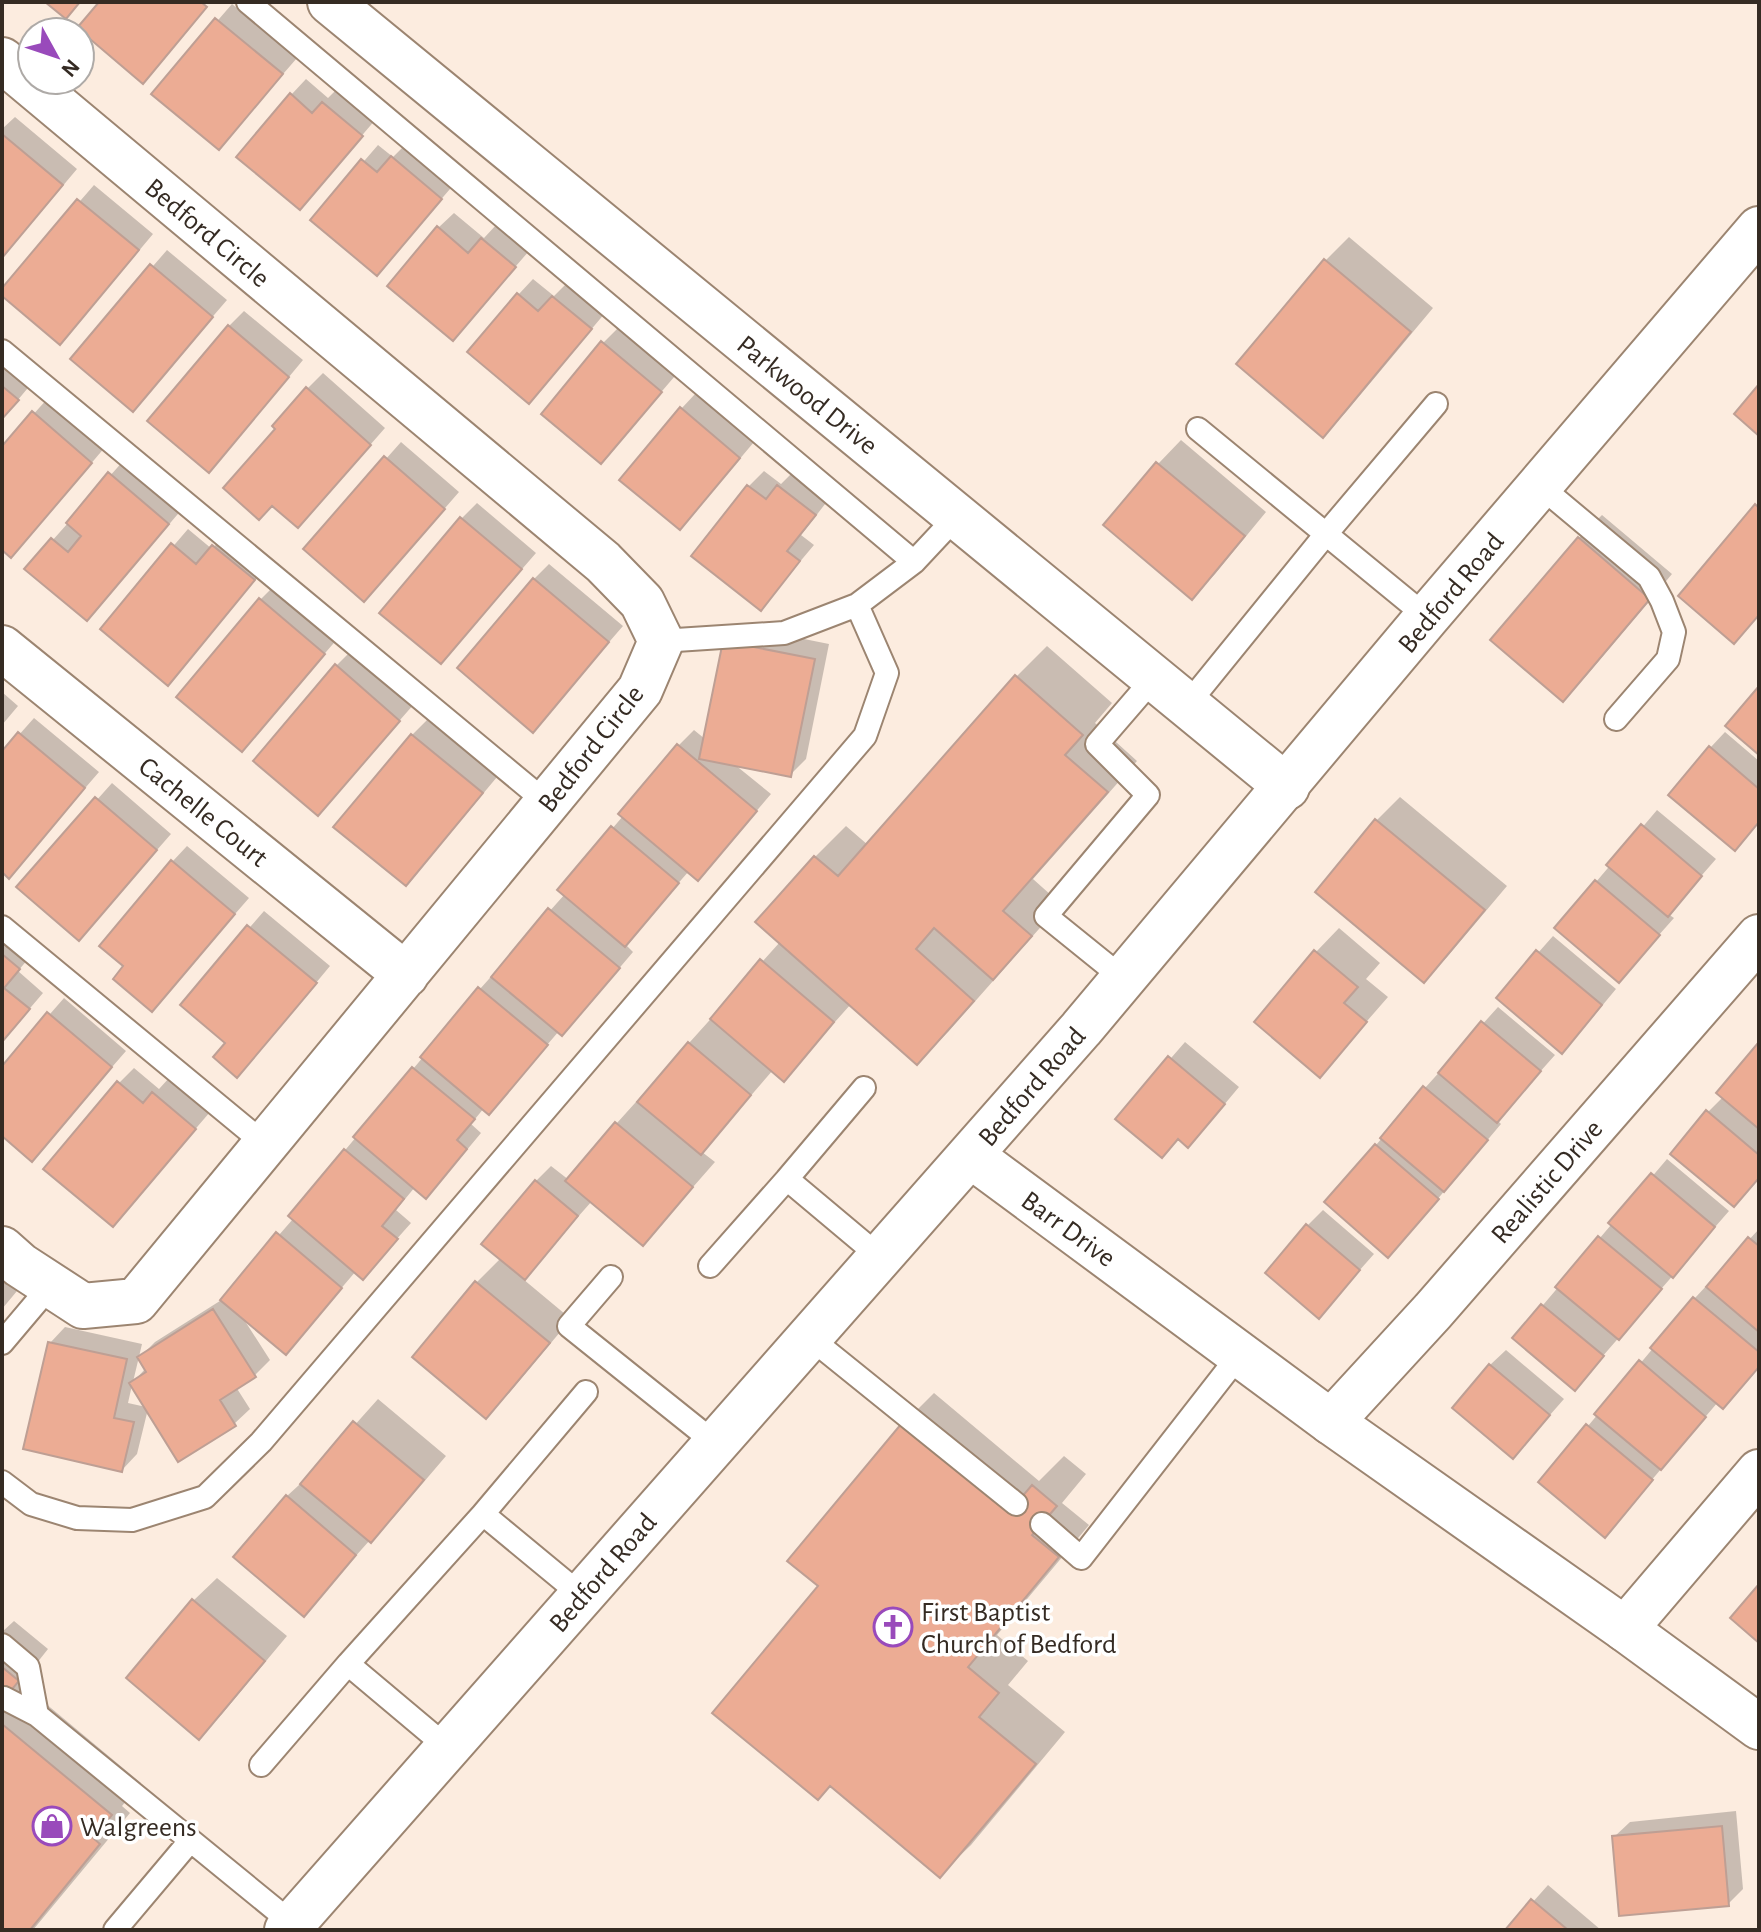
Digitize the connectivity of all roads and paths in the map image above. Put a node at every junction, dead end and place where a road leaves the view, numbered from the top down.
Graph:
1 (248, 2) edge
2 (330, 2) edge
3 (2, 60) edge
4 (1759, 230) edge
5 (2, 351) edge
6 (1436, 404) dead end
7 (1198, 429) dead end
8 (1540, 486) junction
9 (957, 516) junction
10 (1326, 534) junction
11 (914, 562) junction
12 (857, 605) junction
13 (1427, 617) junction
14 (661, 641) junction
15 (2, 648) edge
16 (1170, 692) junction
17 (1616, 719) dead end
18 (1287, 787) junction
19 (547, 803) junction
20 (2, 927) edge
21 (1759, 937) edge
22 (406, 975) junction
23 (1124, 979) junction
24 (864, 1088) dead end
25 (266, 1145) junction
26 (970, 1155) junction
27 (787, 1179) junction
28 (2, 1249) edge
29 (880, 1257) junction
30 (710, 1266) dead end
31 (611, 1277) dead end
32 (51, 1285) junction
33 (809, 1337) junction
34 (2, 1343) edge
35 (1240, 1354) junction
36 (586, 1392) dead end
37 (1331, 1422) junction
38 (715, 1443) junction
39 (1759, 1472) edge
40 (2, 1482) edge
41 (1016, 1504) dead end
42 (483, 1514) junction
43 (1042, 1524) dead end
44 (581, 1595) junction
45 (1625, 1629) junction
46 (2, 1645) edge
47 (348, 1664) junction
48 (4, 1698) dead end
49 (37, 1715) junction
50 (1759, 1727) edge
51 (448, 1748) junction
52 (261, 1765) dead end
53 (190, 1841) junction
54 (300, 1925) edge
55 (115, 1930) edge

1 - 11 lane
2 - 9 street, Parkwood Drive
3 - 14 street, Bedford Circle
4 - 8 street, Bedford Road
5 - 19 lane
6 - 10 lane
7 - 10 lane
8 - 13 street, Bedford Road
8 - 17 lane
9 - 11 lane
9 - 16 street, Parkwood Drive
10 - 13 lane
10 - 16 lane
11 - 12 lane
12 - 14 lane
12 - 40 lane
13 - 18 street, Bedford Road
14 - 19 street, Bedford Circle
15 - 22 street, Cachelle Court
16 - 18 street, Parkwood Drive
16 - 23 lane
18 - 23 street, Bedford Road
19 - 22 street, Bedford Circle
20 - 25 lane
21 - 37 street, Realistic Drive
22 - 25 street, Bedford Circle
23 - 26 street, Bedford Road
24 - 27 lane
25 - 32 street, Bedford Circle
26 - 29 street, Bedford Road
26 - 35 street, Barr Drive
27 - 29 lane
27 - 30 lane
28 - 32 street, Bedford Circle
29 - 33 street, Bedford Road
31 - 38 lane
32 - 34 lane
33 - 38 street, Bedford Road
33 - 41 lane
35 - 37 street, Barr Drive
35 - 43 lane
36 - 42 lane
37 - 45 street, Barr Drive
38 - 44 street, Bedford Road
39 - 45 street
42 - 44 lane
42 - 47 lane
44 - 51 street, Bedford Road
45 - 50 street, Barr Drive
46 - 49 lane
47 - 51 lane
47 - 52 lane
48 - 49 lane
49 - 53 lane
51 - 54 street, Bedford Road
53 - 54 lane
53 - 55 lane

